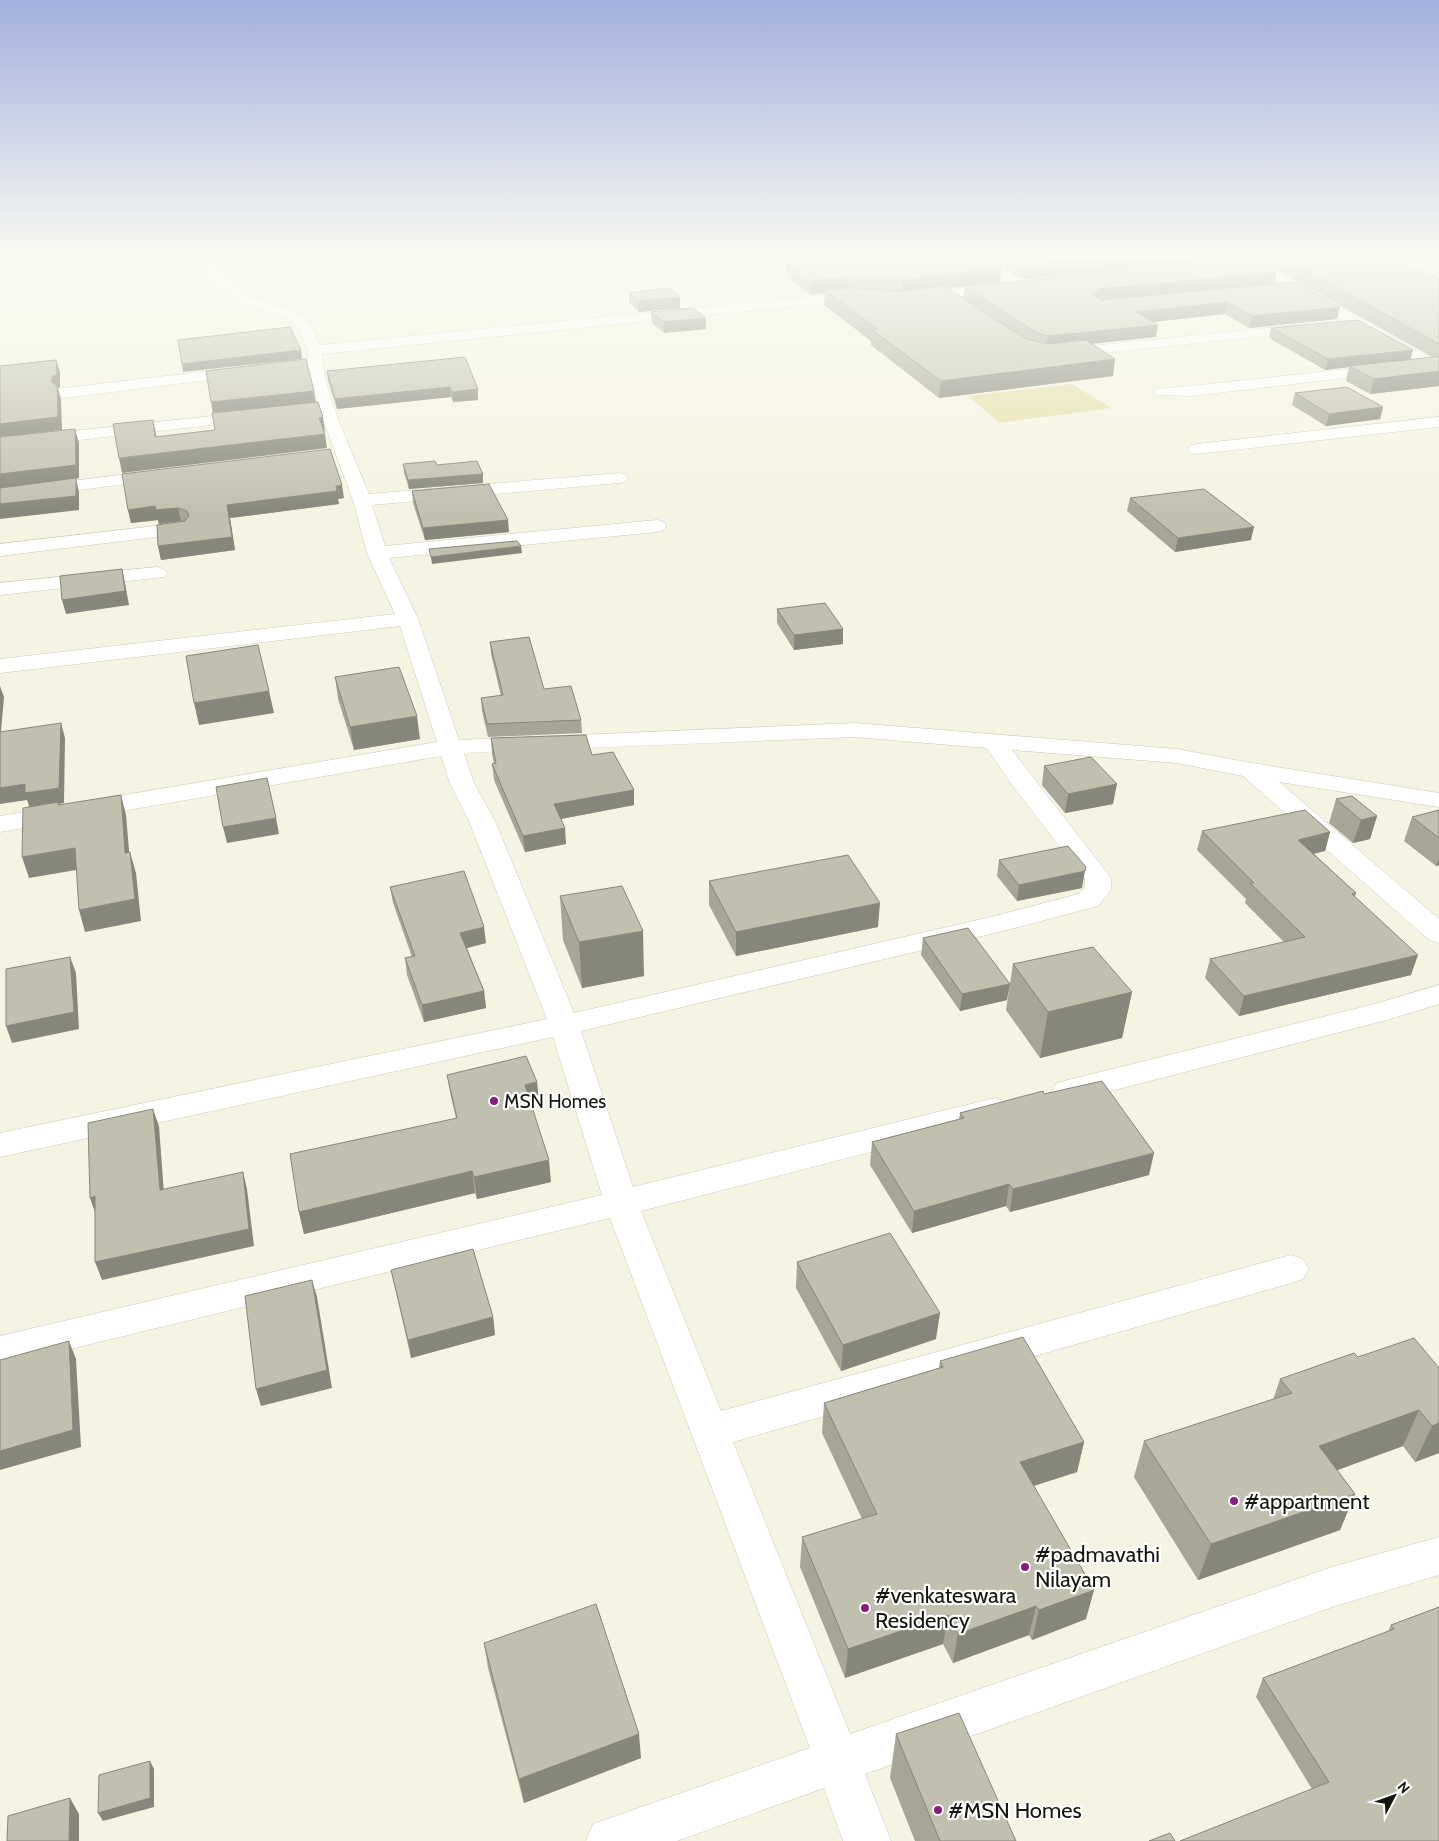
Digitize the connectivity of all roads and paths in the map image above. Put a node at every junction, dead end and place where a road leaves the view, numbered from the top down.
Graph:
1 (311, 344) edge
2 (431, 344) edge
3 (1148, 344) edge
4 (1395, 344) edge
5 (1046, 354) edge
6 (315, 357) junction
7 (296, 366) edge
8 (1436, 367) edge
9 (257, 370) edge
10 (1162, 392) dead end
11 (64, 393) dead end
12 (327, 409) junction
13 (307, 411) edge
14 (268, 416) edge
15 (1439, 422) edge
16 (0, 444) edge
17 (1197, 449) dead end
18 (343, 453) junction
19 (324, 455) edge
20 (176, 473) edge
21 (619, 478) dead end
22 (0, 495) edge
23 (362, 500) junction
24 (657, 526) dead end
25 (180, 529) edge
26 (0, 550) edge
27 (377, 554) junction
28 (156, 573) dead end
29 (0, 589) edge
30 (408, 619) junction
31 (0, 666) edge
32 (994, 741) junction
33 (450, 747) junction
34 (1250, 770) junction
35 (1439, 800) edge
36 (0, 824) edge
37 (1439, 934) edge
38 (1436, 998) edge
39 (564, 1025) junction
40 (0, 1145) edge
41 (622, 1203) junction
42 (1291, 1269) dead end
43 (0, 1351) edge
44 (711, 1431) junction
45 (1439, 1556) edge
46 (838, 1762) junction
47 (610, 1841) edge
48 (867, 1841) edge

1 - 6 street
2 - 6 street
3 - 5 street
4 - 8 street
6 - 7 street
6 - 12 street
8 - 10 street
9 - 11 street
12 - 13 street
12 - 18 street
14 - 16 street
15 - 17 street
18 - 19 street
18 - 23 street
20 - 22 street
21 - 23 street
23 - 27 street
24 - 27 street
25 - 26 street
27 - 30 street
28 - 29 street
30 - 31 street
30 - 33 street
32 - 33 street
32 - 34 street
32 - 39 street
33 - 36 street
33 - 39 street
34 - 35 street
34 - 37 street
38 - 41 street
39 - 40 street
39 - 41 street
41 - 43 street
41 - 44 street
42 - 44 street
44 - 46 street
45 - 46 street
46 - 47 street
46 - 48 street

